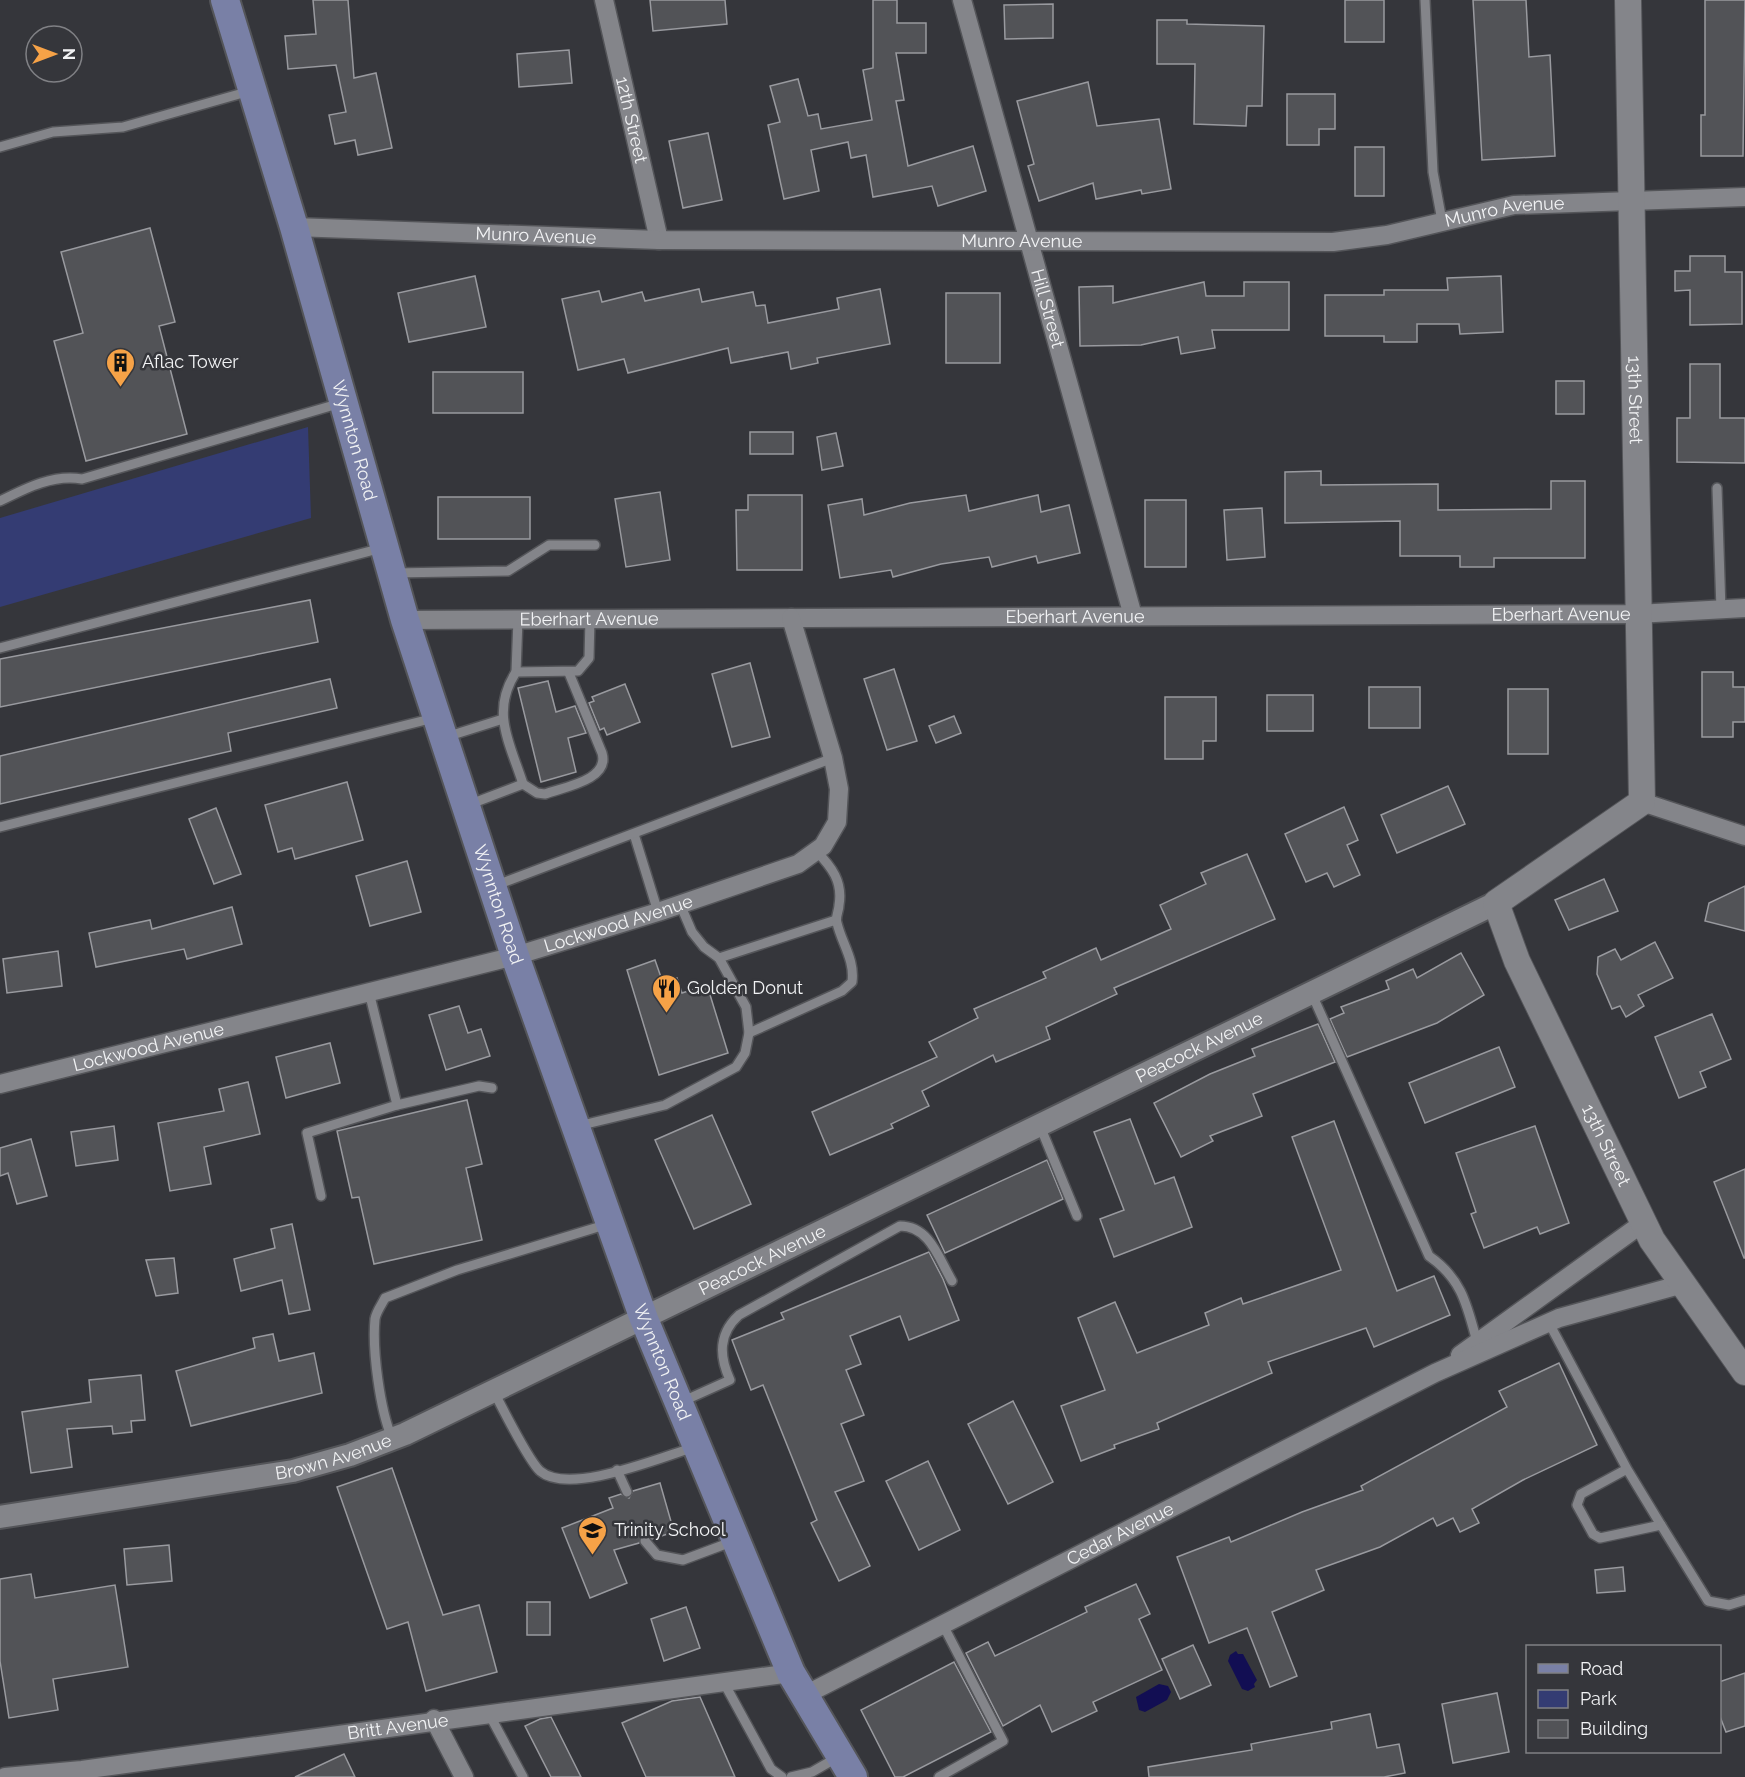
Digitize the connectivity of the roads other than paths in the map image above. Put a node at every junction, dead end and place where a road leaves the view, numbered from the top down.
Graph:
1 (225, 0) edge
2 (604, 0) edge
3 (962, 0) edge
4 (1425, 0) edge
5 (1628, 0) edge
6 (253, 90) junction
7 (0, 147) edge
8 (1745, 197) edge
9 (1632, 199) junction
10 (1442, 221) junction
11 (294, 227) junction
12 (659, 240) junction
13 (1029, 243) junction
14 (344, 403) junction
15 (1717, 488) dead end
16 (0, 501) edge
17 (594, 545) dead end
18 (388, 560) junction
19 (1745, 608) edge
20 (1721, 610) junction
21 (1637, 614) junction
22 (1133, 616) junction
23 (791, 618) junction
24 (518, 619) junction
25 (590, 619) junction
26 (405, 620) junction
27 (0, 648) edge
28 (516, 672) junction
29 (569, 673) junction
30 (503, 720) junction
31 (440, 728) junction
32 (833, 758) junction
33 (523, 784) junction
34 (1642, 802) junction
35 (466, 806) junction
36 (0, 827) edge
37 (634, 834) junction
38 (1745, 836) edge
39 (816, 851) junction
40 (492, 887) junction
41 (680, 903) junction
42 (1496, 903) junction
43 (658, 912) junction
44 (836, 920) junction
45 (514, 956) junction
46 (719, 958) junction
47 (369, 992) junction
48 (1311, 992) junction
49 (749, 1033) junction
50 (0, 1084) edge
51 (492, 1088) dead end
52 (397, 1105) junction
53 (1040, 1126) junction
54 (575, 1127) junction
55 (321, 1196) dead end
56 (1077, 1216) dead end
57 (610, 1223) junction
58 (1643, 1223) junction
59 (952, 1281) dead end
60 (1683, 1284) junction
61 (644, 1319) junction
62 (1549, 1323) junction
63 (1477, 1342) junction
64 (1745, 1372) edge
65 (1435, 1373) junction
66 (494, 1392) junction
67 (679, 1403) junction
68 (393, 1438) junction
69 (697, 1446) junction
70 (1627, 1469) junction
71 (617, 1470) junction
72 (627, 1492) dead end
73 (0, 1517) edge
74 (1660, 1525) junction
75 (736, 1540) junction
76 (645, 1541) dead end
77 (1745, 1600) edge
78 (943, 1625) junction
79 (723, 1682) junction
80 (798, 1684) junction
81 (488, 1713) junction
82 (434, 1719) junction
83 (846, 1766) edge
84 (84, 1773) edge
85 (5, 1777) edge
86 (464, 1777) edge
87 (523, 1777) edge
88 (782, 1777) edge
89 (791, 1777) edge
90 (939, 1777) edge

1 - 6 main road, Wynnton Road
2 - 12 street, 12th Street
3 - 13 street, Hill Street
4 - 10 lane
5 - 9 main road, 13th Street
6 - 7 lane
6 - 11 main road, Wynnton Road
8 - 9 street, Munro Avenue
9 - 10 street, Munro Avenue
9 - 21 main road, 13th Street
10 - 13 street, Munro Avenue
11 - 12 street, Munro Avenue
11 - 14 main road, Wynnton Road
12 - 13 street, Munro Avenue
13 - 22 street, Hill Street
14 - 16 lane
14 - 18 main road, Wynnton Road
15 - 20 lane
17 - 18 lane
18 - 26 main road, Wynnton Road
18 - 27 lane
19 - 20 street, Eberhart Avenue
20 - 21 street, Eberhart Avenue
21 - 22 street, Eberhart Avenue
21 - 34 main road, 13th Street
22 - 23 street, Eberhart Avenue
23 - 25 street, Eberhart Avenue
23 - 32 street, Lockwood Avenue
24 - 25 street, Eberhart Avenue
24 - 26 street, Eberhart Avenue
24 - 28 lane
25 - 29 lane
26 - 31 main road, Wynnton Road
28 - 29 lane
28 - 30 lane
29 - 33 lane
30 - 31 lane
30 - 33 lane
31 - 35 main road, Wynnton Road
31 - 36 lane
32 - 37 lane
32 - 39 street, Lockwood Avenue
33 - 35 lane
34 - 38 street
34 - 42 main road, Peacock Avenue
35 - 40 main road, Wynnton Road
37 - 40 lane
37 - 43 lane
39 - 41 street, Lockwood Avenue
39 - 44 lane
40 - 45 main road, Wynnton Road
41 - 43 street, Lockwood Avenue
41 - 46 lane
42 - 48 street, Peacock Avenue
42 - 58 main road, 13th Street
43 - 45 street, Lockwood Avenue
44 - 46 lane
44 - 49 lane
45 - 47 street, Lockwood Avenue
45 - 54 main road, Wynnton Road
46 - 49 lane
47 - 50 street, Lockwood Avenue
47 - 52 lane
48 - 53 street, Peacock Avenue
48 - 63 lane
49 - 54 lane
51 - 52 lane
52 - 55 lane
53 - 56 lane
53 - 61 street, Peacock Avenue
54 - 57 main road, Wynnton Road
57 - 61 main road, Wynnton Road
57 - 68 lane
58 - 60 main road, 13th Street
58 - 63 street
59 - 67 lane
60 - 62 street
60 - 64 main road, 13th Street
61 - 66 street, Brown Avenue
61 - 67 main road, Wynnton Road
62 - 65 street
62 - 70 lane
63 - 65 street
65 - 78 street, Cedar Avenue
66 - 68 street, Brown Avenue
66 - 71 lane
67 - 69 main road, Wynnton Road
68 - 73 street, Brown Avenue
69 - 71 lane
69 - 75 main road, Wynnton Road
70 - 74 lane
70 - 74 lane
71 - 72 lane
74 - 77 lane
75 - 76 lane
75 - 80 main road, Wynnton Road
78 - 80 street, Cedar Avenue
78 - 90 lane
79 - 80 street, Britt Avenue
79 - 81 street, Britt Avenue
79 - 88 lane
80 - 83 main road, Wynnton Road
81 - 82 street, Britt Avenue
81 - 87 lane
82 - 84 street, Britt Avenue
82 - 86 street
83 - 89 lane
84 - 85 street, Britt Avenue

